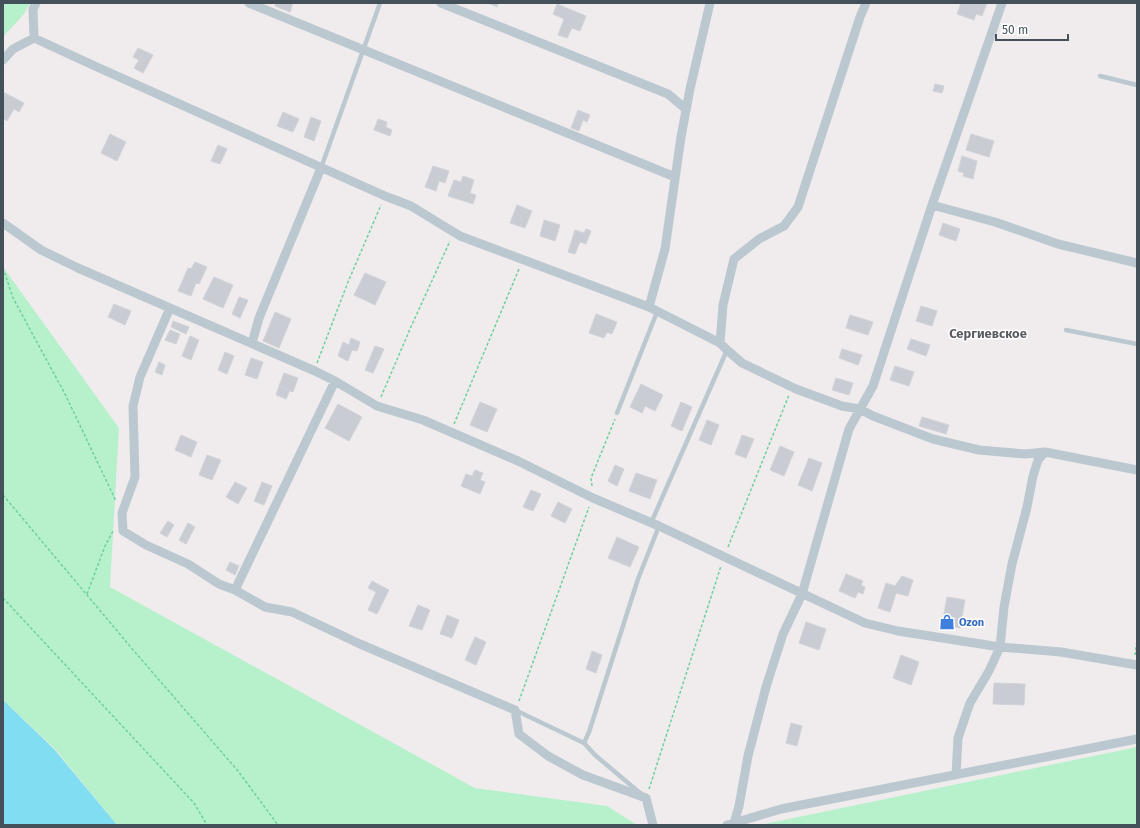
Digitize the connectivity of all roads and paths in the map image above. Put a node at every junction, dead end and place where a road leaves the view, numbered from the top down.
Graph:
1 (36, 3) edge
2 (249, 3) edge
3 (380, 3) edge
4 (441, 3) edge
5 (710, 3) edge
6 (866, 3) edge
7 (1002, 3) edge
8 (34, 38) junction
9 (363, 50) junction
10 (3, 60) edge
11 (1100, 76) dead end
12 (1137, 85) edge
13 (686, 109) junction
14 (321, 168) junction
15 (675, 177) junction
16 (385, 196) junction
17 (932, 205) junction
18 (3, 223) edge
19 (454, 232) junction
20 (523, 260) junction
21 (1137, 263) edge
22 (3, 268) edge
23 (170, 308) junction
24 (653, 310) junction
25 (1066, 330) dead end
26 (252, 343) junction
27 (720, 343) junction
28 (1137, 344) edge
29 (726, 350) junction
30 (315, 370) junction
31 (336, 380) junction
32 (792, 387) junction
33 (377, 406) junction
34 (860, 409) junction
35 (617, 413) joint
36 (450, 432) junction
37 (1045, 452) junction
38 (1137, 470) edge
39 (3, 495) edge
40 (593, 498) junction
41 (122, 513) junction
42 (655, 525) junction
43 (724, 557) junction
44 (235, 590) junction
45 (86, 594) junction
46 (802, 594) junction
47 (3, 598) edge
48 (1137, 641) edge
49 (1000, 647) junction
50 (1136, 665) edge
51 (515, 710) junction
52 (1137, 739) edge
53 (584, 743) junction
54 (956, 774) junction
55 (646, 798) junction
56 (731, 824) edge
57 (207, 825) edge
58 (278, 825) edge
59 (653, 825) edge

1 - 8 street
2 - 9 street
3 - 9 lane
4 - 13 street
5 - 13 street
6 - 27 street
7 - 17 street
8 - 10 street
8 - 14 street
9 - 14 lane
9 - 15 street
11 - 12 lane
13 - 15 street
14 - 16 street
14 - 26 street
15 - 24 street
16 - 19 street
16 - 30 path
17 - 21 street
17 - 34 street
18 - 23 street
19 - 20 street
19 - 33 path
20 - 24 street
20 - 36 path
22 - 41 path
23 - 26 street
23 - 41 street
24 - 27 street
24 - 35 lane
25 - 28 lane
26 - 30 street
27 - 29 street
29 - 32 street
29 - 42 lane
30 - 31 street
31 - 33 street
31 - 44 street
32 - 34 street
32 - 43 path
33 - 36 street
34 - 37 street
34 - 46 street
35 - 40 path
36 - 40 street
37 - 38 street
37 - 49 street
39 - 45 path
40 - 42 street
40 - 51 path
41 - 44 street
41 - 45 path
42 - 43 street
42 - 53 lane
43 - 46 street
43 - 55 path
44 - 51 street
45 - 58 path
46 - 49 street
46 - 56 street
47 - 57 path
48 - 50 path
49 - 50 street
49 - 54 street
51 - 53 lane
51 - 55 street
52 - 54 street
53 - 55 lane
54 - 56 street
55 - 59 street

